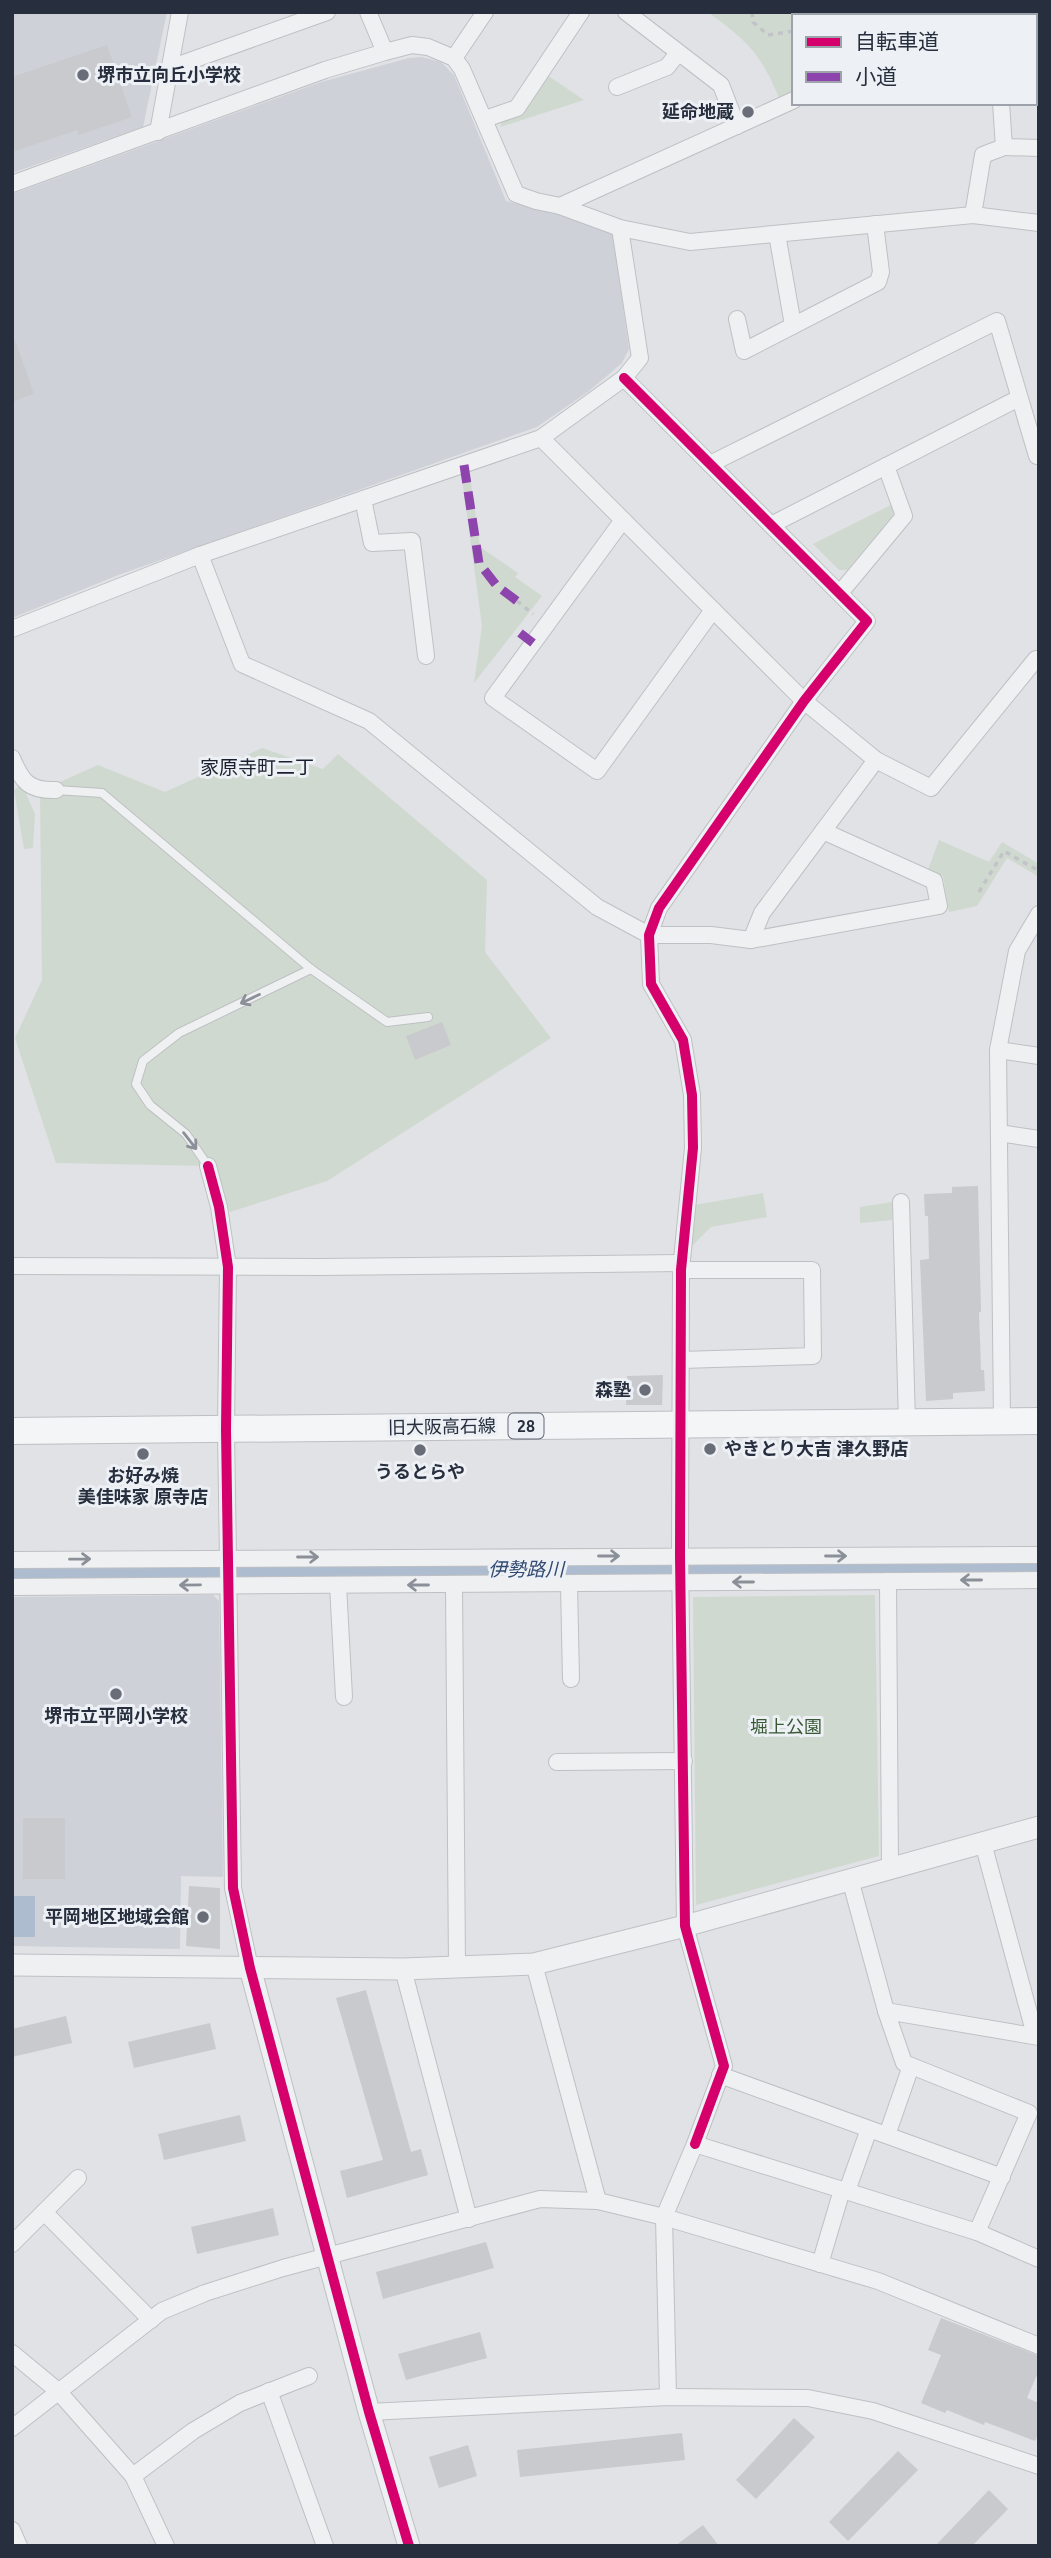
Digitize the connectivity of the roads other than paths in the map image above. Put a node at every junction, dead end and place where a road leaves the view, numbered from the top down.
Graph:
1 (180, 12) edge
2 (327, 12) edge
3 (368, 12) edge
4 (485, 12) edge
5 (581, 12) edge
6 (626, 12) edge
7 (385, 52) junction
8 (678, 52) junction
9 (454, 58) junction
10 (170, 68) junction
11 (617, 87) dead end
12 (792, 101) edge
13 (1002, 105) edge
14 (485, 118) junction
15 (737, 126) junction
16 (158, 132) junction
17 (1004, 147) junction
18 (1039, 148) edge
19 (12, 184) edge
20 (560, 206) junction
21 (972, 215) junction
22 (1039, 223) edge
23 (875, 224) junction
24 (620, 228) junction
25 (777, 234) junction
26 (737, 319) dead end
27 (793, 325) junction
28 (624, 378) junction
29 (1019, 398) junction
30 (541, 438) junction
31 (1037, 456) dead end
32 (710, 464) junction
33 (886, 466) junction
34 (363, 499) junction
35 (623, 520) junction
36 (771, 525) junction
37 (200, 555) junction
38 (840, 593) junction
39 (713, 610) junction
40 (12, 629) edge
41 (426, 656) dead end
42 (1039, 662) edge
43 (804, 701) junction
44 (12, 758) edge
45 (876, 760) junction
46 (16, 777) edge
47 (56, 790) joint
48 (823, 831) junction
49 (1039, 914) edge
50 (649, 935) junction
51 (751, 940) junction
52 (311, 969) junction
53 (428, 1017) dead end
54 (998, 1050) junction
55 (1039, 1056) edge
56 (999, 1133) junction
57 (1039, 1139) edge
58 (208, 1166) joint
59 (901, 1202) dead end
60 (12, 1266) edge
61 (228, 1267) junction
62 (682, 1267) junction
63 (681, 1360) junction
64 (1002, 1421) junction
65 (1039, 1421) edge
66 (907, 1423) junction
67 (681, 1424) junction
68 (226, 1430) junction
69 (12, 1431) edge
70 (1039, 1555) edge
71 (680, 1557) junction
72 (12, 1560) edge
73 (230, 1572) junction
74 (1039, 1580) edge
75 (681, 1581) junction
76 (888, 1581) junction
77 (569, 1584) junction
78 (338, 1585) junction
79 (454, 1585) junction
80 (12, 1587) edge
81 (571, 1679) dead end
82 (344, 1697) dead end
83 (684, 1761) junction
84 (557, 1762) dead end
85 (1039, 1827) edge
86 (983, 1843) junction
87 (890, 1868) junction
88 (850, 1879) junction
89 (685, 1926) junction
90 (534, 1964) junction
91 (12, 1965) edge
92 (250, 1968) junction
93 (457, 1968) junction
94 (403, 1969) junction
95 (886, 2011) junction
96 (1037, 2036) edge
97 (911, 2066) junction
98 (720, 2075) junction
99 (1034, 2116) edge
100 (869, 2129) junction
101 (887, 2135) junction
102 (695, 2144) junction
103 (1002, 2177) junction
104 (78, 2178) dead end
105 (845, 2190) junction
106 (598, 2201) junction
107 (44, 2212) junction
108 (664, 2217) junction
109 (469, 2219) junction
110 (977, 2232) junction
111 (12, 2244) edge
112 (327, 2256) junction
113 (1039, 2259) edge
114 (820, 2264) junction
115 (151, 2320) junction
116 (1039, 2346) edge
117 (12, 2353) edge
118 (309, 2376) dead end
119 (58, 2391) junction
120 (269, 2391) junction
121 (668, 2397) junction
122 (369, 2412) junction
123 (12, 2428) edge
124 (1039, 2466) edge
125 (133, 2476) junction
126 (12, 2530) edge
127 (19, 2546) edge
128 (166, 2546) edge
129 (325, 2546) edge
130 (409, 2546) edge

1 - 10 street
2 - 10 street
3 - 7 street
4 - 9 street
5 - 14 street
6 - 8 street
7 - 9 street
7 - 16 street
8 - 11 street
8 - 15 street
9 - 14 street
10 - 16 street
12 - 15 street
13 - 17 street
14 - 20 street
15 - 20 street
16 - 19 street
17 - 18 street
17 - 21 street
20 - 24 street
21 - 22 street
21 - 23 street
23 - 25 street
23 - 27 street
24 - 25 street
24 - 28 street
25 - 27 street
26 - 27 street
28 - 30 street
28 - 32 street
29 - 31 street
29 - 32 street
29 - 33 street
30 - 34 street
30 - 35 street
32 - 36 street
33 - 36 street
33 - 38 street
34 - 37 street
34 - 41 street
35 - 39 street
35 - 39 street
36 - 38 street
37 - 40 street
37 - 50 street
38 - 43 street
39 - 43 street
42 - 45 street
43 - 45 street
43 - 50 street
44 - 46 street
45 - 48 street
46 - 47 street
47 - 52 lane
48 - 51 street
48 - 51 street
49 - 54 street
50 - 51 street
50 - 62 street
52 - 53 lane
52 -> 58 lane
54 - 55 street
54 - 56 street
56 - 57 street
56 - 64 street
58 - 61 street
59 - 66 street
60 - 61 street
61 - 62 street
61 - 68 street
62 - 63 street
62 - 63 street
63 - 67 street
64 - 65 main road, 旧大阪高石線 / 28
64 - 66 main road, 旧大阪高石線 / 28
66 - 67 main road, 旧大阪高石線 / 28
67 - 68 main road, 旧大阪高石線 / 28
67 - 71 street
68 - 69 main road, 旧大阪高石線 / 28
68 - 73 street
71 -> 70 street
73 -> 71 street
71 - 75 street
72 -> 73 street
73 - 78 street
73 -> 80 street
73 - 92 street
74 -> 76 street
76 -> 75 street
75 - 77 street
75 - 83 street
76 - 87 street
77 - 79 street
77 - 81 street
79 -> 78 street
78 - 82 street
79 - 93 street
83 - 84 street
83 - 89 street
85 - 86 street
86 - 87 street
86 - 96 street
87 - 88 street
88 - 89 street
88 - 95 street
89 - 90 street
89 - 98 street
90 - 93 street
90 - 106 street
91 - 92 street
92 - 94 street
92 - 112 street
93 - 94 street
94 - 109 street
95 - 96 street
95 - 97 street
97 - 99 street
97 - 101 street
98 - 100 street
98 - 102 street
99 - 103 street
100 - 101 street
100 - 105 street
101 - 103 street
102 - 105 street
102 - 108 street
103 - 110 street
104 - 107 street
105 - 110 street
105 - 114 street
106 - 108 street
106 - 109 street
107 - 111 street
107 - 115 street
108 - 114 street
108 - 121 street
109 - 112 street
110 - 113 street
112 - 115 street
112 - 122 street
114 - 116 street
115 - 119 street
117 - 119 street
118 - 120 street
119 - 123 street
119 - 125 street
120 - 125 street
120 - 129 street
121 - 122 street
121 - 124 street
122 - 130 street
125 - 128 street
126 - 127 street

